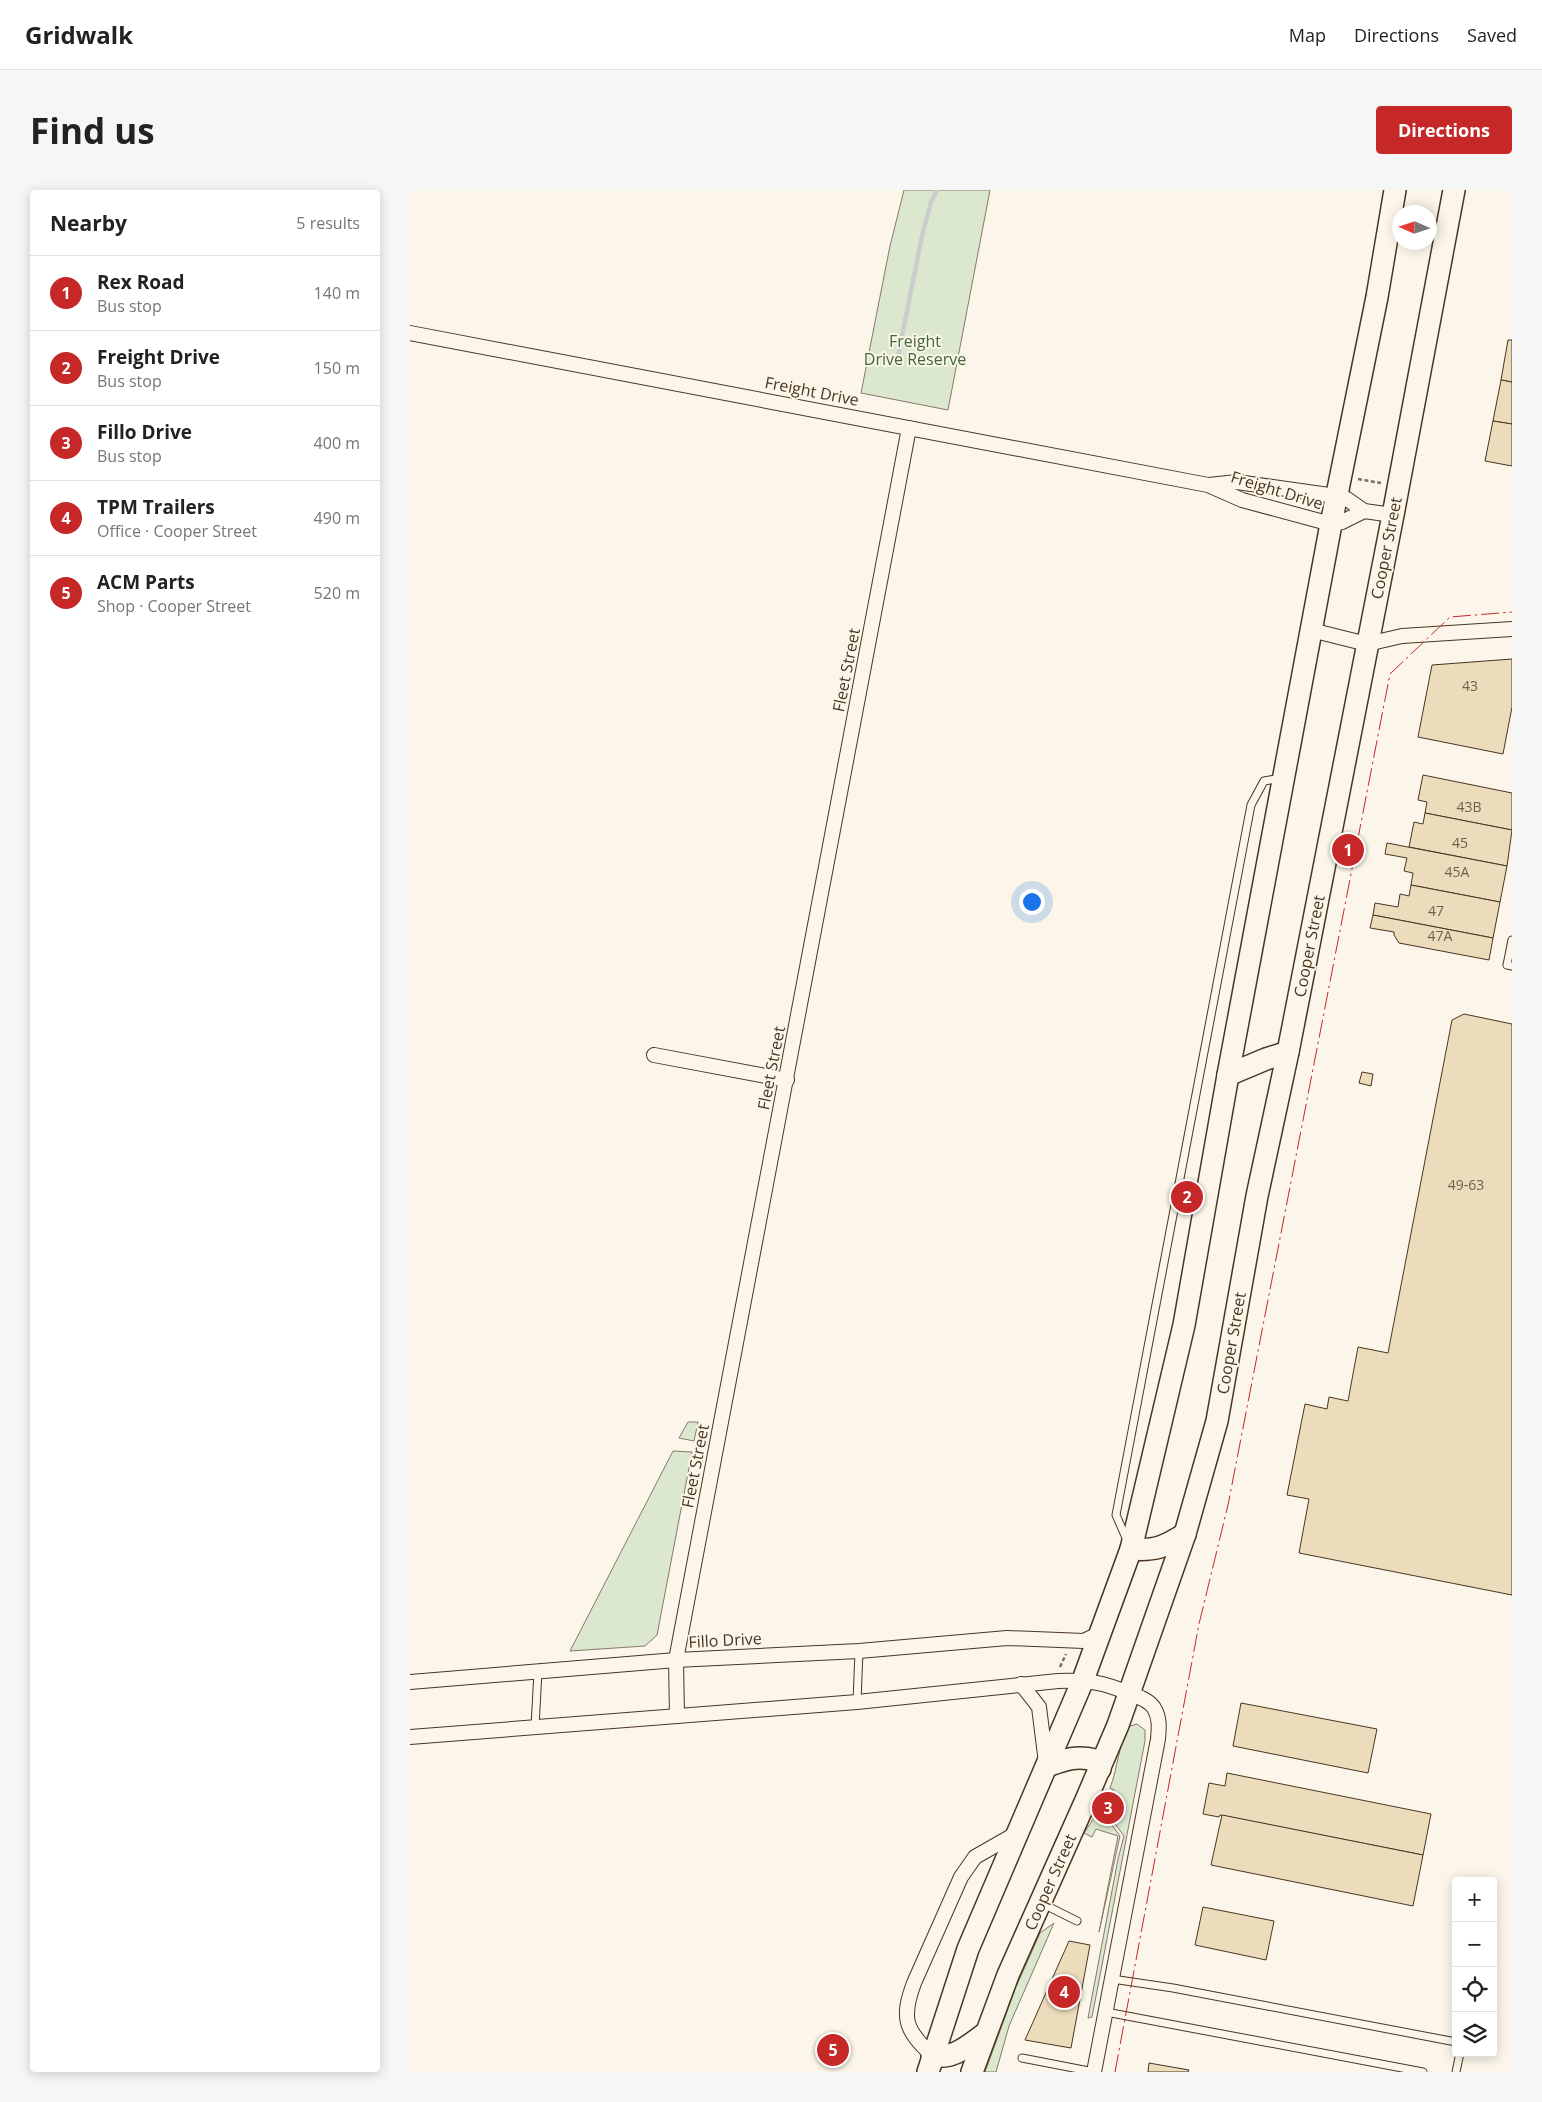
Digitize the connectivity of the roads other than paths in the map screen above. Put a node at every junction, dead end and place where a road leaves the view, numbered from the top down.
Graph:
1 (1395, 190) edge
2 (1454, 190) edge
3 (410, 332) edge
4 (909, 428) junction
5 (1208, 485) junction
6 (1336, 496) junction
7 (1364, 511) junction
8 (1393, 516) junction
9 (1331, 524) junction
10 (1512, 629) edge
11 (1311, 630) junction
12 (1367, 644) junction
13 (1285, 778) junction
14 (1512, 940) edge
15 (1512, 966) edge
16 (1288, 1052) junction
17 (654, 1055) dead end
18 (1228, 1075) junction
19 (787, 1080) junction
20 (1185, 1534) junction
21 (1131, 1549) junction
22 (1100, 1633) junction
23 (859, 1651) junction
24 (676, 1660) junction
25 (538, 1671) junction
26 (1083, 1680) junction
27 (410, 1682) edge
28 (1021, 1684) junction
29 (1129, 1693) junction
30 (857, 1702) junction
31 (677, 1716) junction
32 (535, 1727) junction
33 (410, 1737) edge
34 (1047, 1766) junction
35 (1100, 1769) junction
36 (1017, 1833) junction
37 (1040, 1903) junction
38 (1077, 1921) dead end
39 (1112, 1980) junction
40 (1106, 2012) junction
41 (986, 2033) junction
42 (1452, 2041) edge
43 (1459, 2057) edge
44 (1022, 2058) dead end
45 (930, 2063) edge
46 (972, 2072) edge
47 (1094, 2072) edge
48 (1423, 2072) edge
49 (1456, 2072) edge

1 - 6 main road
2 - 8 main road, Cooper Street
3 - 4 street, Freight Drive
4 - 5 street, Freight Drive
4 - 19 street, Fleet Street
5 - 6 street, Freight Drive
5 - 9 street, Freight Drive
6 - 7 street, Freight Drive
6 - 9 main road
7 - 8 street, Freight Drive
7 - 9 street, Freight Drive
8 - 12 main road, Cooper Street
9 - 11 main road
10 - 12 street
11 - 12 street
11 - 13 main road
12 - 16 main road, Cooper Street
13 - 18 main road
13 - 21 lane
14 - 15 lane
16 - 18 main road
16 - 20 main road, Cooper Street
17 - 19 street
18 - 21 main road
19 - 24 street, Fleet Street
20 - 21 main road
20 - 29 main road, Cooper Street
21 - 22 main road
22 - 23 street, Fillo Drive
22 - 26 main road
23 - 24 street, Fillo Drive
23 - 30 lane
24 - 25 street, Fillo Drive
24 - 31 street, Fleet Street
25 - 27 street, Fillo Drive
25 - 32 lane
26 - 28 street
26 - 29 street
26 - 34 main road
28 - 30 street
28 - 34 street
29 - 35 main road, Cooper Street
29 - 39 street
30 - 31 street
31 - 32 street
32 - 33 street
34 - 35 main road
34 - 36 main road
35 - 37 main road, Cooper Street
36 - 45 main road
36 - 45 street
37 - 38 lane
37 - 41 main road, Cooper Street
39 - 40 street
39 - 42 lane
40 - 47 street
40 - 48 lane
41 - 45 main road
41 - 46 main road, Cooper Street
43 - 49 lane
44 - 47 lane

